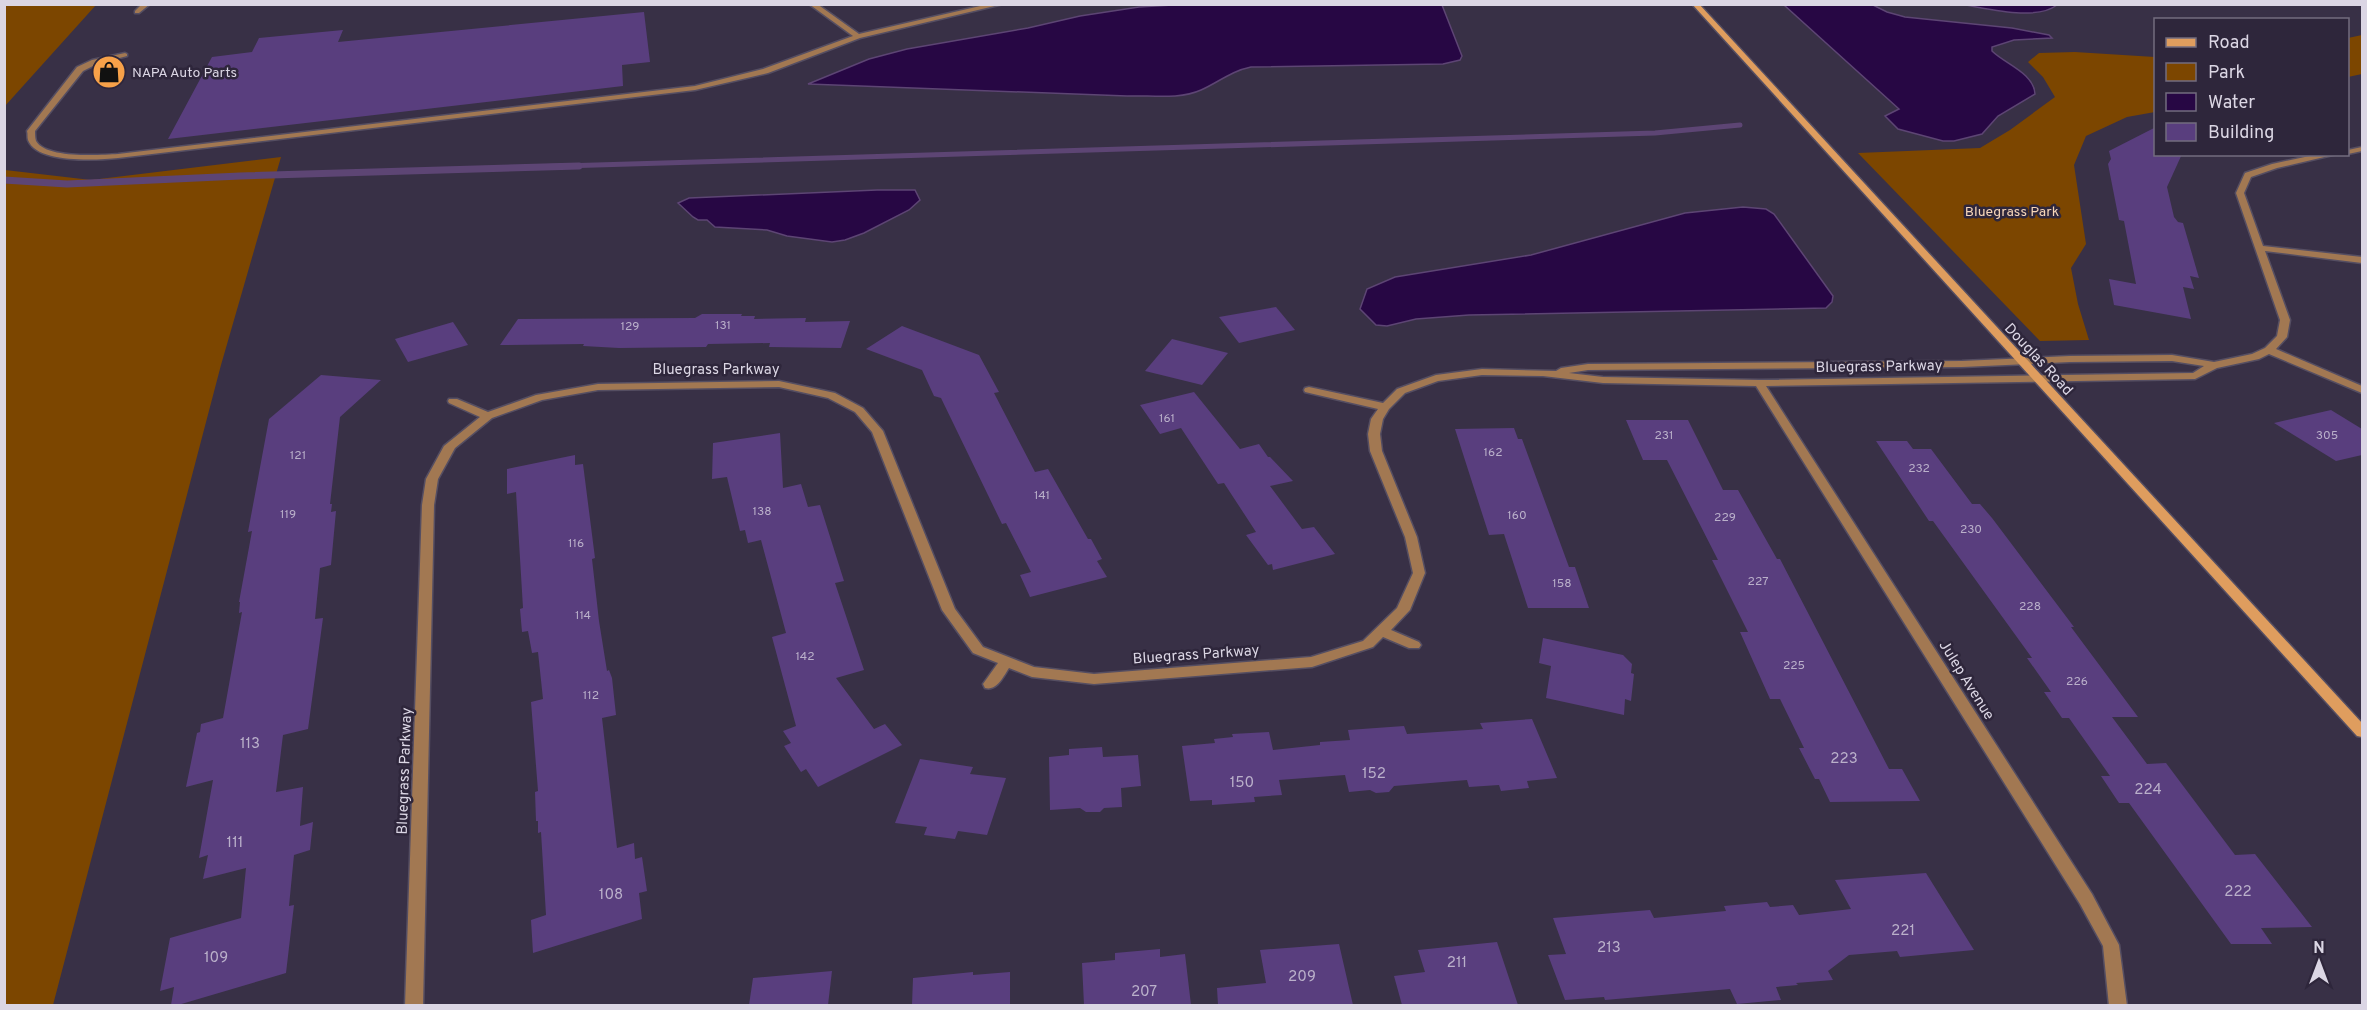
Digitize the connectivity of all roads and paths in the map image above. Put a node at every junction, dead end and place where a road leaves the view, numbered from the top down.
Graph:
1 (147, 4) edge
2 (812, 4) edge
3 (1000, 4) edge
4 (1695, 4) edge
5 (137, 12) dead end
6 (858, 36) junction
7 (125, 55) dead end
8 (2323, 156) edge
9 (2259, 248) junction
10 (2362, 260) edge
11 (2269, 350) junction
12 (2021, 361) junction
13 (2214, 365) junction
14 (1543, 373) junction
15 (2038, 380) junction
16 (1759, 383) junction
17 (1309, 390) dead end
18 (2362, 390) edge
19 (453, 401) dead end
20 (1385, 406) junction
21 (488, 416) junction
22 (1382, 631) junction
23 (1414, 645) dead end
24 (1006, 661) junction
25 (990, 684) dead end
26 (2362, 732) edge
27 (414, 1005) edge
28 (2118, 1005) edge

1 - 5 street
2 - 6 street
3 - 6 street
4 - 12 street, Douglas Road
6 - 7 street
8 - 9 street
9 - 10 street
9 - 11 street
11 - 13 street, Bluegrass Parkway
11 - 18 street
12 - 13 street, Bluegrass Parkway
12 - 14 street, Bluegrass Parkway
12 - 15 street, Douglas Road
13 - 15 street, Bluegrass Parkway
14 - 16 street, Bluegrass Parkway
14 - 20 street, Bluegrass Parkway
15 - 16 street, Bluegrass Parkway
15 - 26 street, Douglas Road
16 - 28 street, Julep Avenue
17 - 20 street
19 - 21 street
20 - 22 street, Bluegrass Parkway
21 - 24 street, Bluegrass Parkway
21 - 27 street, Bluegrass Parkway
22 - 23 street
22 - 24 street, Bluegrass Parkway
24 - 25 street

